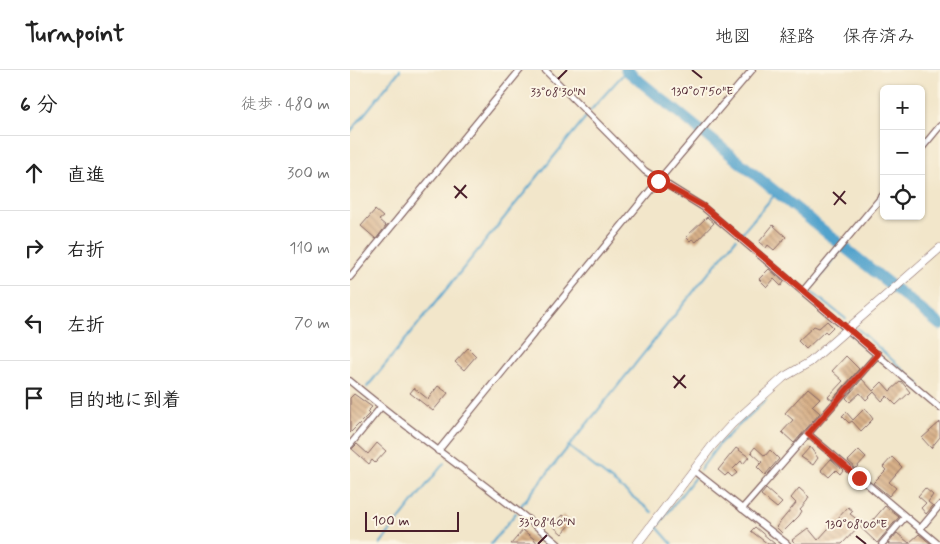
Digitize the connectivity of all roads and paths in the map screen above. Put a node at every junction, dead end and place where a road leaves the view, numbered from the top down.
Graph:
1 (520, 70) edge
2 (545, 70) edge
3 (752, 70) edge
4 (940, 126) edge
5 (925, 144) edge
6 (658, 181) junction
7 (880, 199) edge
8 (940, 248) edge
9 (350, 277) edge
10 (803, 291) junction
11 (848, 329) junction
12 (878, 354) junction
13 (350, 381) edge
14 (380, 407) junction
15 (940, 408) edge
16 (808, 434) junction
17 (350, 445) edge
18 (438, 451) junction
19 (693, 470) junction
20 (940, 505) edge
21 (742, 509) junction
22 (905, 517) junction
23 (920, 529) junction
24 (558, 544) edge
25 (637, 544) edge
26 (787, 544) edge
27 (882, 544) edge
28 (938, 544) edge

1 - 9 street
2 - 6 street
3 - 6 street
4 - 5 street
6 - 10 street
6 - 18 street
7 - 10 street
8 - 11 street
10 - 11 street
11 - 12 street
11 - 19 street
12 - 15 street
12 - 16 street
13 - 14 street
14 - 17 street
14 - 18 street
16 - 21 street
16 - 22 street
18 - 24 street
19 - 21 street
19 - 25 street
20 - 23 street
21 - 26 street
22 - 23 street
22 - 27 street
23 - 28 street

